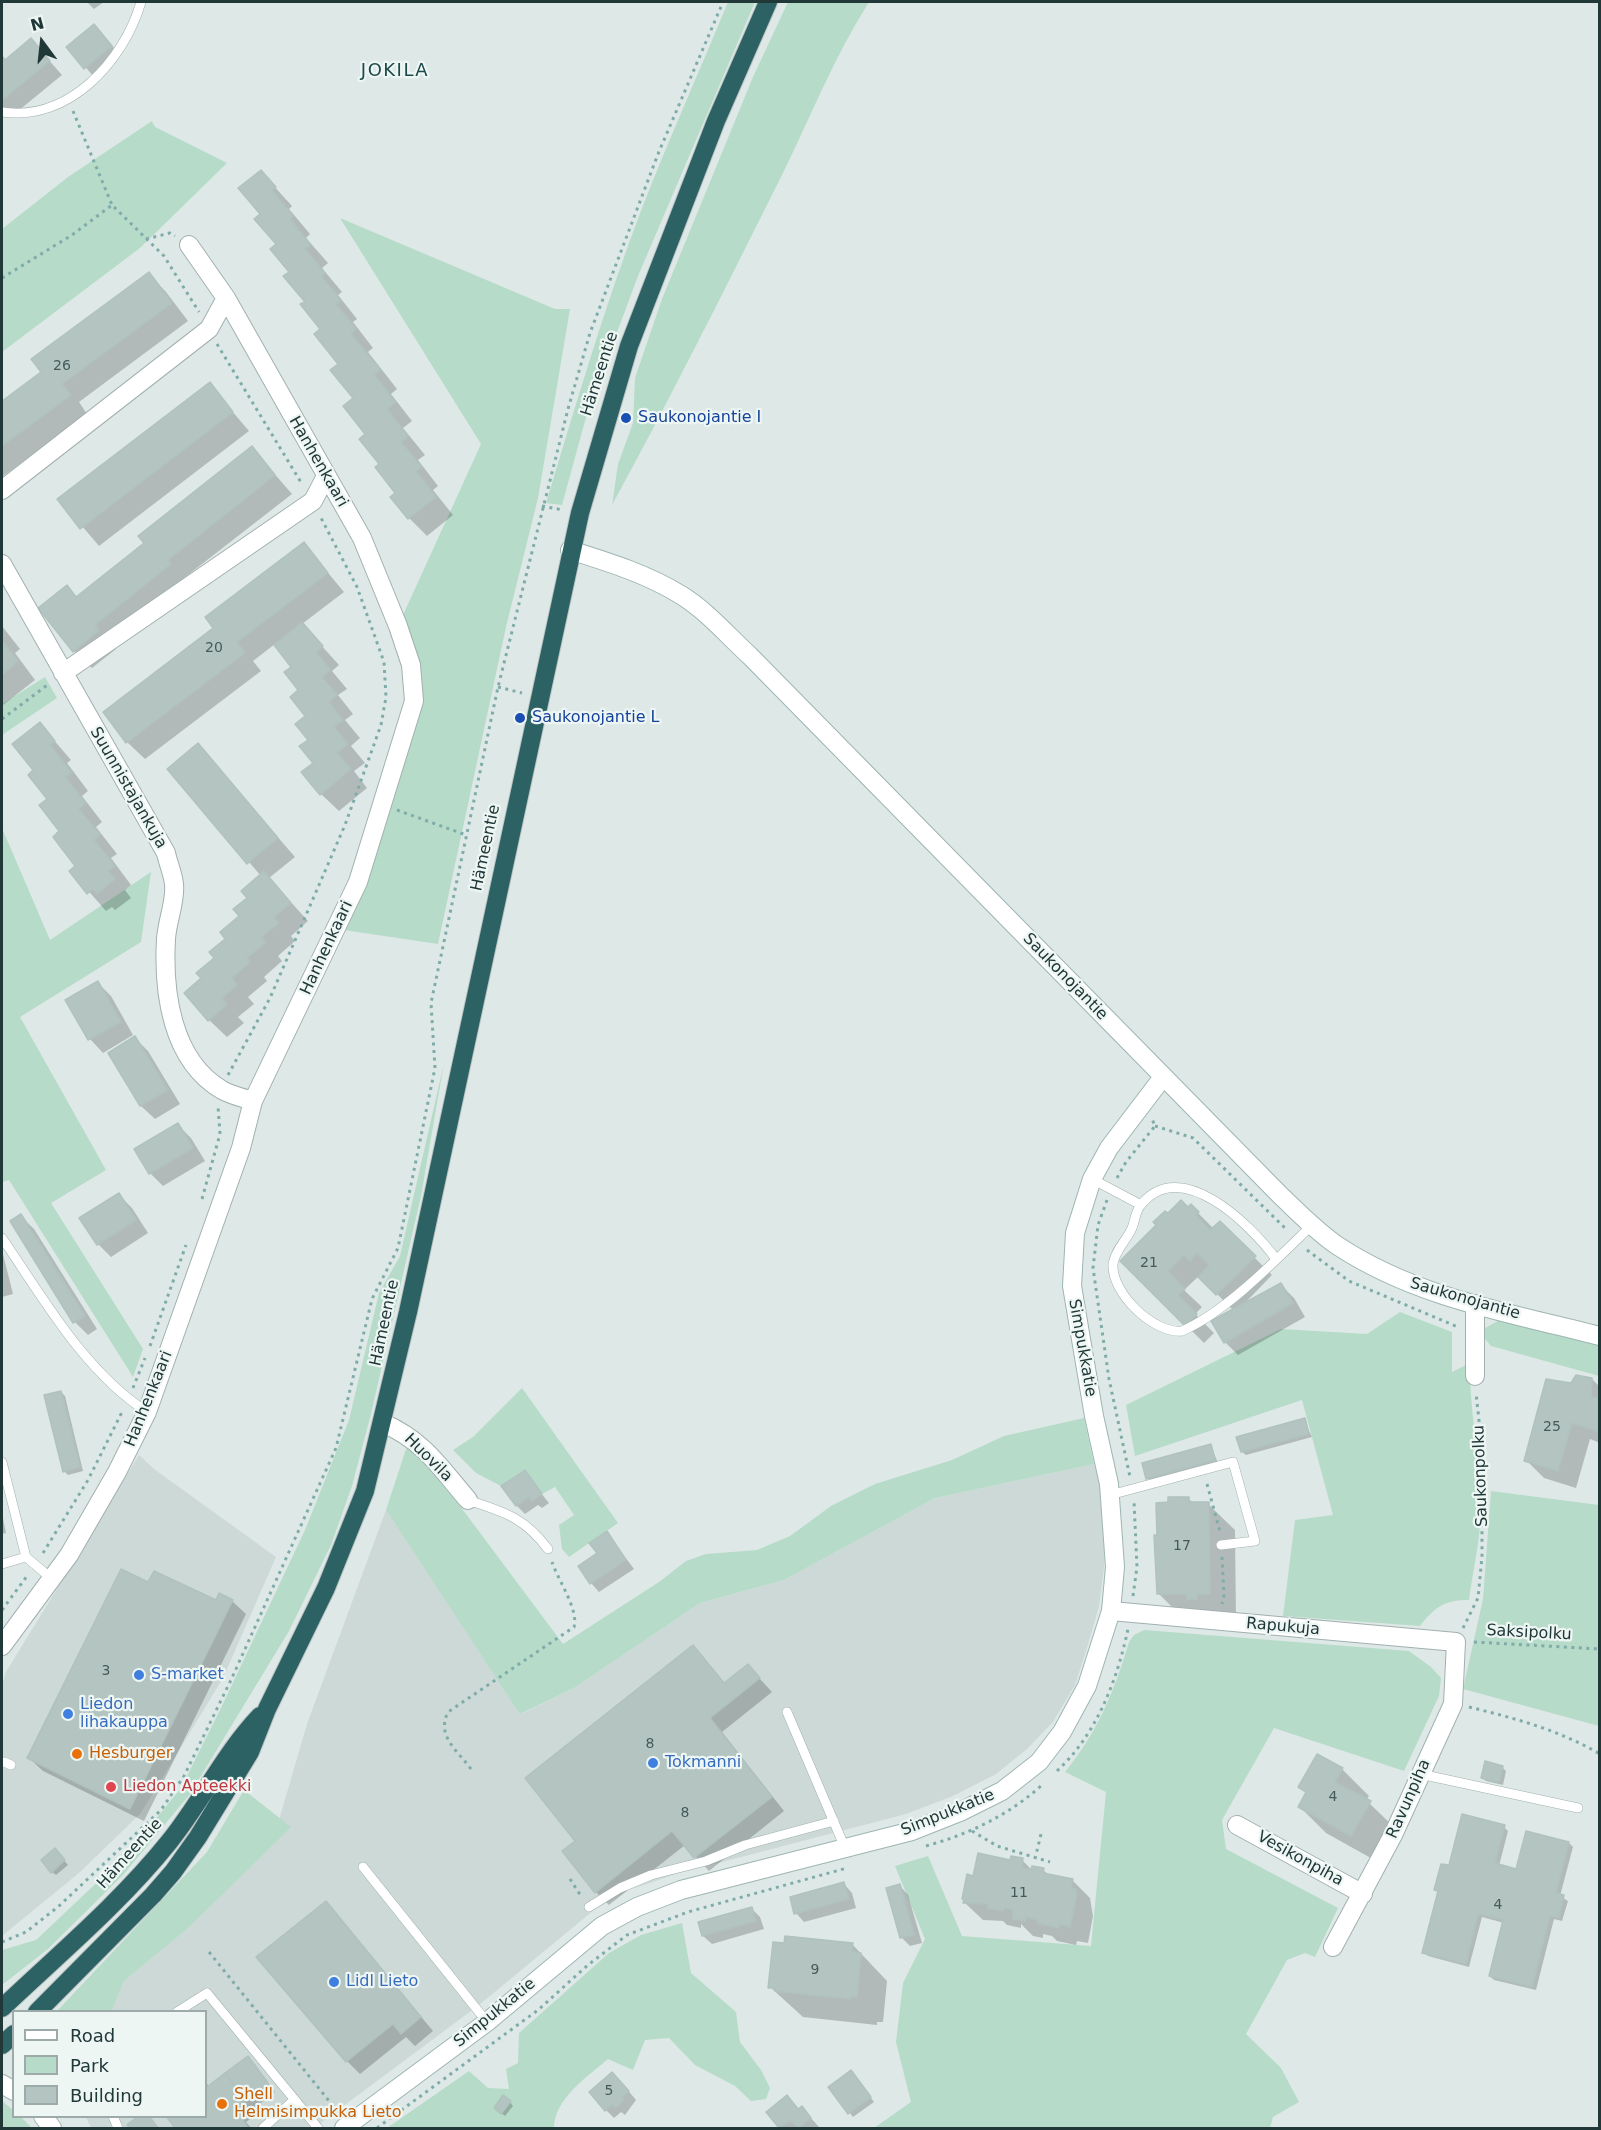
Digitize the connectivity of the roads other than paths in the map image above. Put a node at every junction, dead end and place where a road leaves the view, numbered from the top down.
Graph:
1 (141, 2) edge
2 (768, 2) edge
3 (2, 112) edge
4 (189, 244) road end
5 (226, 298) junction
6 (326, 476) junction
7 (2, 490) edge
8 (570, 550) junction
9 (2, 564) edge
10 (63, 673) junction
11 (1163, 1077) junction
12 (253, 1101) junction
13 (1092, 1179) junction
14 (1141, 1205) junction
15 (1312, 1225) junction
16 (2, 1238) edge
17 (1276, 1259) junction
18 (1475, 1304) junction
19 (1599, 1336) edge
20 (1475, 1376) road end
21 (147, 1412) junction
22 (383, 1423) junction
23 (2, 1462) edge
24 (1110, 1495) junction
25 (468, 1500) joint
26 (1221, 1545) dead end
27 (548, 1549) road end
28 (26, 1557) junction
29 (2, 1564) edge
30 (52, 1579) junction
31 (1111, 1611) junction
32 (1456, 1642) joint
33 (2, 1646) edge
34 (267, 1708) junction
35 (787, 1712) dead end
36 (1420, 1774) junction
37 (1578, 1808) dead end
38 (834, 1821) junction
39 (1237, 1825) dead end
40 (845, 1848) junction
41 (363, 1867) dead end
42 (1363, 1894) junction
43 (589, 1907) dead end
44 (1333, 1947) dead end
45 (2, 2008) edge
46 (39, 2010) edge
47 (180, 2010) edge
48 (487, 2022) junction
49 (294, 2100) junction
50 (342, 2121) edge
51 (263, 2128) edge
52 (318, 2128) edge

1 - 3 lane
2 - 8 highway, Hämeentie
4 - 5 street, Hanhenkaari
5 - 6 street, Hanhenkaari
5 - 7 street
6 - 10 street
6 - 12 street, Hanhenkaari
8 - 11 street, Saukonojantie
8 - 22 highway, Hämeentie
9 - 10 street, Suunnistajankuja
10 - 12 street, Suunnistajankuja
11 - 13 street, Simpukkatie
11 - 15 street, Saukonojantie
12 - 21 street, Hanhenkaari
13 - 14 lane
13 - 24 street, Simpukkatie
14 - 17 lane
14 - 17 lane
15 - 17 lane
15 - 18 street, Saukonojantie
16 - 21 lane
18 - 19 street, Saukonojantie
18 - 20 street
21 - 30 street, Hanhenkaari
22 - 25 street, Huovila
22 - 34 highway, Hämeentie
23 - 28 lane
24 - 26 lane
24 - 31 street, Simpukkatie
25 - 27 lane
28 - 29 lane
28 - 30 lane
30 - 33 street, Hanhenkaari
31 - 32 street, Rapukuja
31 - 40 street, Simpukkatie
32 - 36 street, Ravunpiha
34 - 45 highway, Hämeentie
34 - 46 highway, Hämeentie
35 - 38 lane
36 - 37 lane
36 - 42 street, Ravunpiha
38 - 40 lane
38 - 43 lane
39 - 42 street, Vesikonpiha
40 - 48 street, Simpukkatie
41 - 48 lane
42 - 44 street, Ravunpiha
47 - 49 lane
48 - 50 street, Simpukkatie
49 - 51 lane
49 - 52 lane

